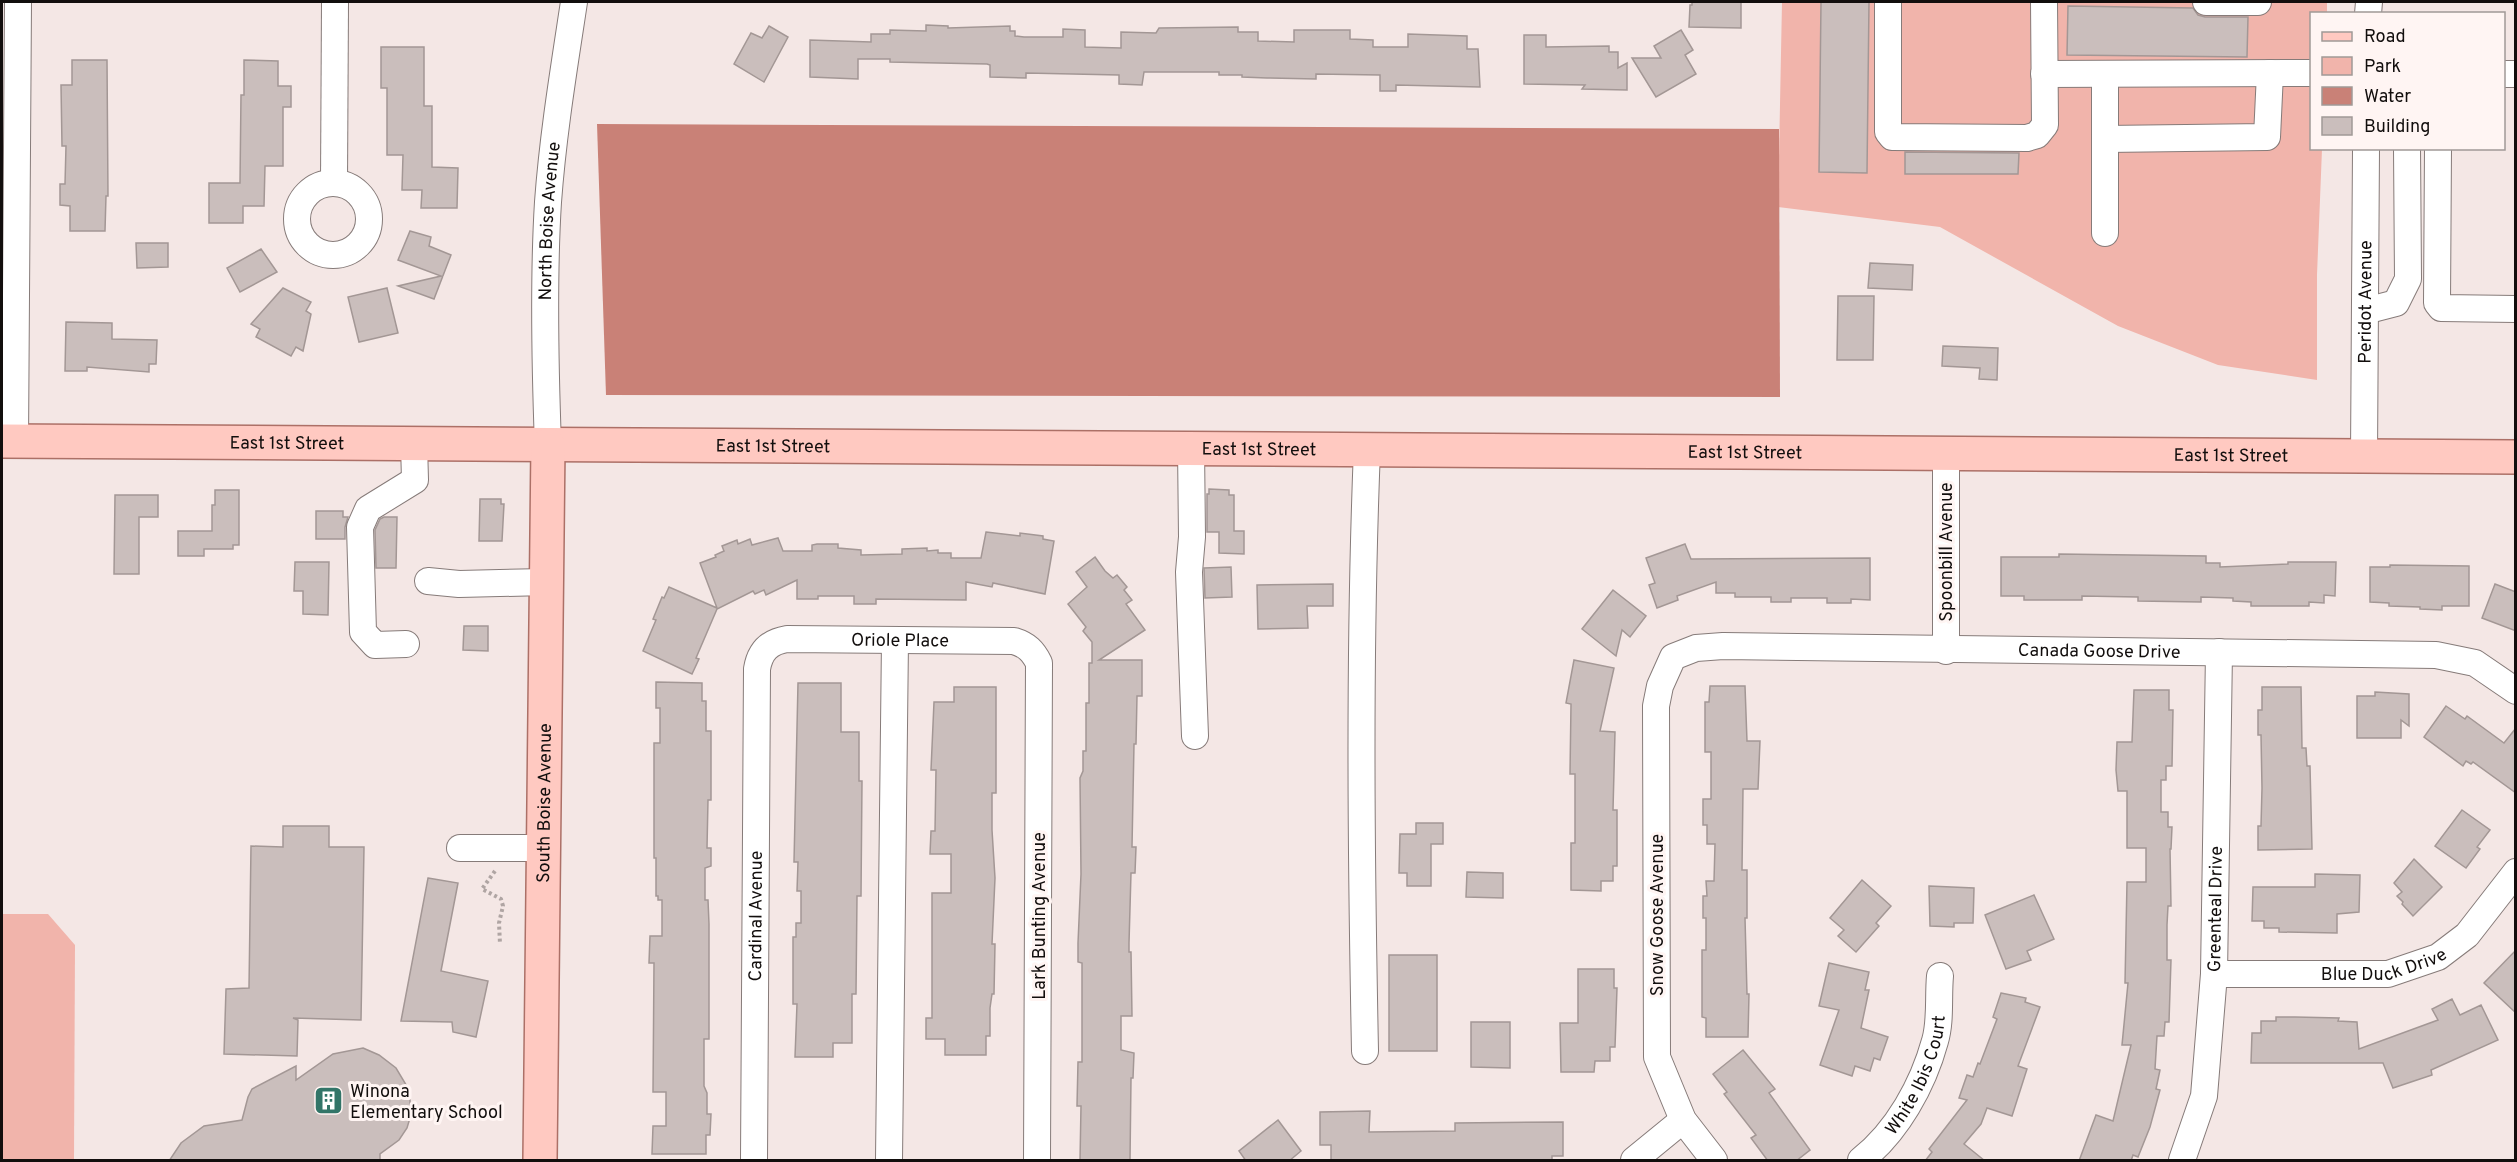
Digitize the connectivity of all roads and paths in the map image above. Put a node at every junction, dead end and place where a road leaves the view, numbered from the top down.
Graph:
1 (18, 2) edge
2 (336, 2) edge
3 (574, 2) edge
4 (1888, 2) edge
5 (2043, 2) edge
6 (2206, 2) edge
7 (2258, 2) edge
8 (2270, 73) junction
9 (2310, 73) edge
10 (2044, 74) junction
11 (2105, 74) junction
12 (2105, 139) junction
13 (2366, 150) edge
14 (2407, 150) edge
15 (2438, 150) edge
16 (334, 183) dead end
17 (2105, 233) dead end
18 (2516, 309) edge
19 (2365, 311) junction
20 (8, 441) edge
21 (414, 444) junction
22 (548, 445) junction
23 (1191, 447) junction
24 (1367, 449) junction
25 (1946, 454) junction
26 (2364, 456) junction
27 (2516, 457) edge
28 (428, 581) dead end
29 (546, 582) junction
30 (895, 640) junction
31 (406, 644) dead end
32 (1946, 651) junction
33 (2219, 652) junction
34 (1673, 657) joint
35 (757, 669) joint
36 (1041, 671) joint
37 (2516, 691) edge
38 (1195, 736) dead end
39 (460, 848) dead end
40 (542, 848) junction
41 (495, 867) dead end
42 (2516, 872) edge
43 (501, 944) dead end
44 (2214, 974) junction
45 (1940, 976) dead end
46 (1365, 1051) dead end
47 (1683, 1120) junction
48 (540, 1161) edge
49 (754, 1161) edge
50 (889, 1161) edge
51 (1036, 1161) edge
52 (1634, 1161) edge
53 (1714, 1161) edge
54 (1861, 1161) edge
55 (2181, 1161) edge

1 - 20 street
2 - 16 street
3 - 22 street, North Boise Avenue
4 - 10 street
5 - 10 street
6 - 7 street
8 - 9 street
8 - 11 street
8 - 12 street
10 - 11 street
11 - 12 street
12 - 17 street
13 - 19 street, Peridot Avenue
14 - 19 street
15 - 18 street
19 - 26 street, Peridot Avenue
20 - 21 main road, East 1st Street
21 - 22 main road, East 1st Street
21 - 31 street
22 - 23 main road, East 1st Street
22 - 29 main road, South Boise Avenue
23 - 24 main road, East 1st Street
23 - 38 street
24 - 25 main road, East 1st Street
24 - 46 street
25 - 26 main road, East 1st Street
25 - 32 street, Spoonbill Avenue
26 - 27 main road, East 1st Street
28 - 29 street
29 - 40 main road, South Boise Avenue
30 - 35 street, Oriole Place
30 - 36 street, Oriole Place
30 - 50 street
32 - 33 street, Canada Goose Drive
32 - 34 street, Canada Goose Drive
33 - 37 street, Canada Goose Drive
33 - 44 street, Greenteal Drive
34 - 47 street, Snow Goose Avenue
35 - 49 street, Cardinal Avenue
36 - 51 street, Lark Bunting Avenue
39 - 40 street
40 - 48 main road, South Boise Avenue
41 - 43 path
42 - 44 street, Blue Duck Drive
44 - 55 street, Greenteal Drive
45 - 54 street, White Ibis Court
47 - 52 street
47 - 53 street, Snow Goose Avenue

